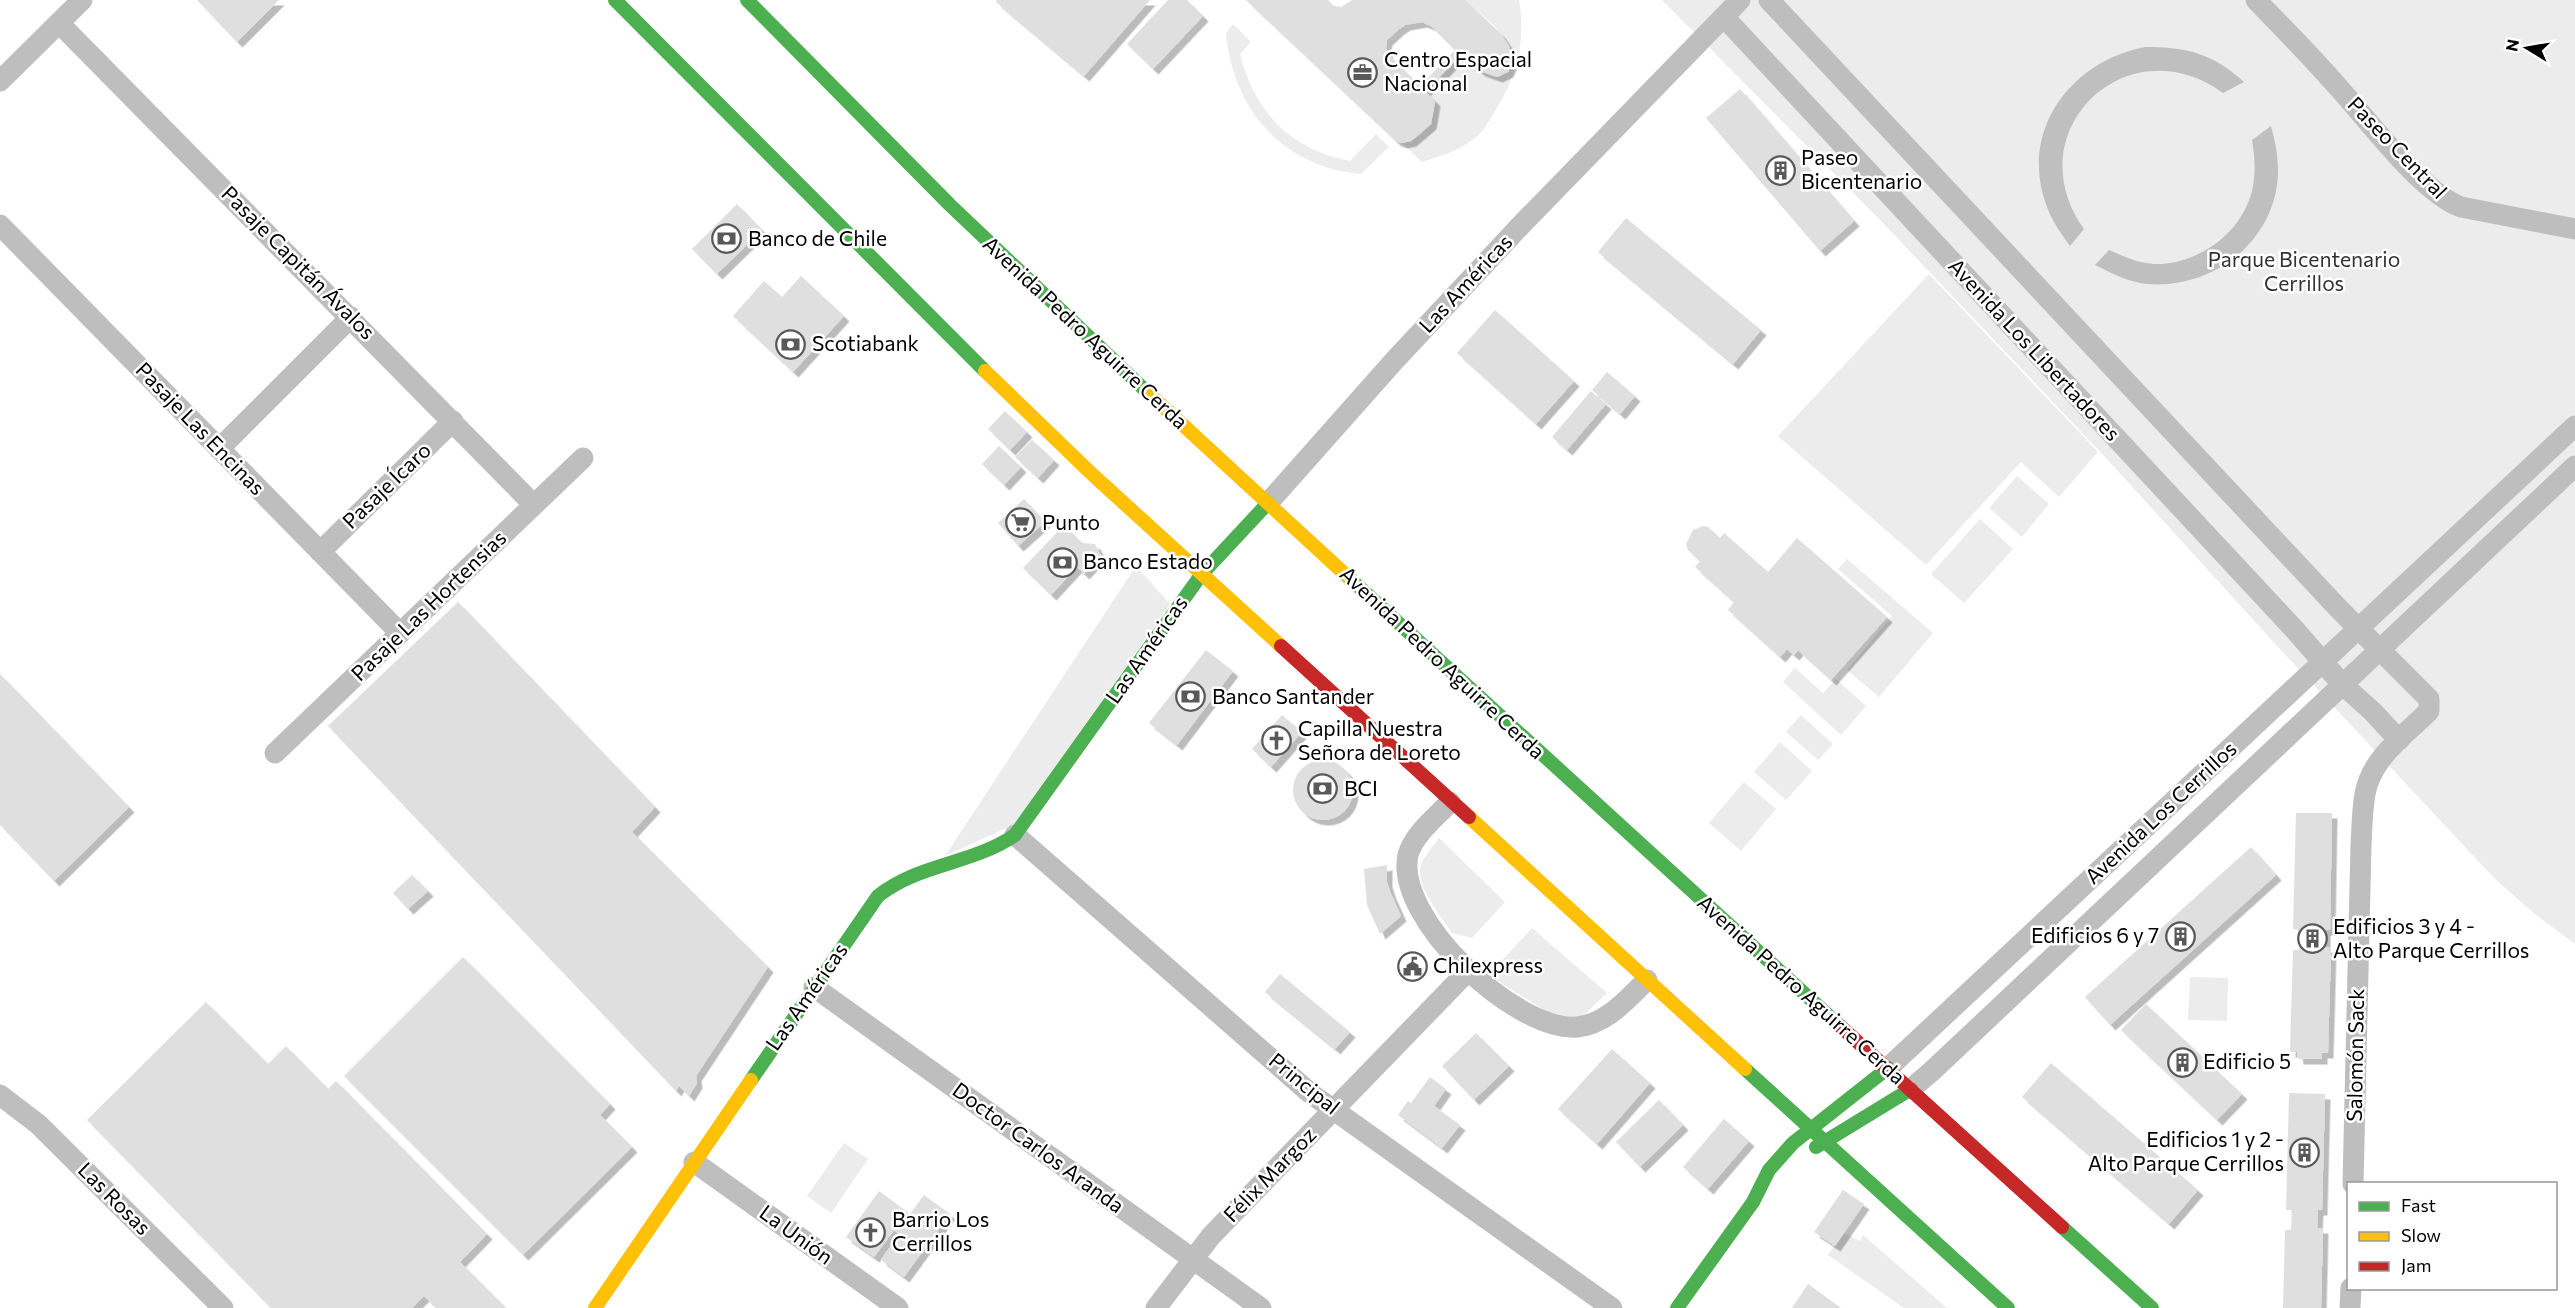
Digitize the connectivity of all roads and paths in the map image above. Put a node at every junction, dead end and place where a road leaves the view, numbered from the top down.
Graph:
1 (82, 0) edge
2 (615, 0) edge
3 (747, 0) edge
4 (1740, 0) edge
5 (1769, 0) edge
6 (2256, 0) edge
7 (1724, 17) junction
8 (59, 22) junction
9 (0, 81) edge
10 (0, 225) edge
11 (2575, 229) edge
12 (351, 317) junction
13 (453, 421) junction
14 (2575, 426) edge
15 (219, 449) junction
16 (583, 458) dead end
17 (2575, 466) edge
18 (1268, 503) junction
19 (534, 505) junction
20 (320, 552) junction
21 (1201, 575) junction
22 (2357, 627) junction
23 (400, 633) junction
24 (2379, 649) junction
25 (2321, 661) junction
26 (2342, 684) junction
27 (2399, 740) junction
28 (275, 753) dead end
29 (1450, 802) junction
30 (1015, 835) junction
31 (1468, 971) junction
32 (1647, 980) junction
33 (814, 987) junction
34 (1888, 1068) junction
35 (1911, 1089) junction
36 (0, 1095) edge
37 (1333, 1109) junction
38 (1811, 1128) junction
39 (1825, 1140) junction
40 (1803, 1157) dead end
41 (694, 1162) junction
42 (1788, 1171) dead end
43 (2354, 1182) edge
44 (1753, 1202) junction
45 (1192, 1258) junction
46 (2351, 1290) edge
47 (223, 1308) edge
48 (595, 1308) edge
49 (898, 1308) edge
50 (1156, 1308) edge
51 (1262, 1308) edge
52 (1612, 1308) edge
53 (1677, 1308) edge
54 (2008, 1308) edge
55 (2152, 1308) edge
56 (2350, 1308) edge

1 - 8 street
2 - 21 main road
3 - 18 main road, Avenida Pedro Aguirre Cerda
4 - 7 street, Las Américas
5 - 22 street
6 - 11 street, Paseo Central
7 - 18 street, Las Américas
7 - 25 street, Avenida Los Libertadores
8 - 9 street
8 - 12 street, Pasaje Capitán Ávalos
10 - 15 street, Pasaje Las Encinas
12 - 13 street, Pasaje Capitán Ávalos
12 - 15 street
13 - 19 street, Pasaje Capitán Ávalos
13 - 20 street, Pasaje Ícaro
14 - 22 street, Avenida Los Cerrillos
15 - 20 street, Pasaje Las Encinas
16 - 19 street, Pasaje Las Hortensias
17 - 24 street, Avenida Los Cerrillos
18 - 21 main road, Las Américas
18 - 34 main road, Avenida Pedro Aguirre Cerda
19 - 23 street, Pasaje Las Hortensias
20 - 23 street, Pasaje Las Encinas
21 - 29 main road
21 - 30 main road, Las Américas
22 - 24 street
22 - 25 street, Avenida Los Cerrillos
23 - 28 street, Pasaje Las Hortensias
24 - 26 street, Avenida Los Cerrillos
24 - 27 street, Salomón Sack
25 - 26 street, Avenida Los Libertadores
25 - 34 street, Avenida Los Cerrillos
26 - 27 street, Avenida Los Libertadores
26 - 35 street, Avenida Los Cerrillos
27 - 43 street, Salomón Sack
29 - 31 street
29 - 32 main road
30 - 33 main road, Las Américas
30 - 37 street, Principal
31 - 32 street
31 - 37 street, Félix Margoz
32 - 38 main road
33 - 41 main road, Las Américas
33 - 45 street, Doctor Carlos Aranda
34 - 35 main road, Avenida Pedro Aguirre Cerda
34 - 38 main road, Avenida Los Cerrillos
35 - 39 main road, Avenida Los Cerrillos
35 - 55 main road, Avenida Pedro Aguirre Cerda
36 - 47 street, Las Rosas
37 - 45 street, Félix Margoz
37 - 52 street, Principal
38 - 39 main road
38 - 44 main road, Avenida Los Cerrillos
39 - 40 main road, Avenida Los Cerrillos
39 - 54 main road
41 - 48 main road, Las Américas
41 - 49 street, La Unión
42 - 44 main road, Avenida Los Cerrillos
44 - 53 main road, Avenida Los Cerrillos
45 - 50 street, Félix Margoz
45 - 51 street, Doctor Carlos Aranda
46 - 56 street

